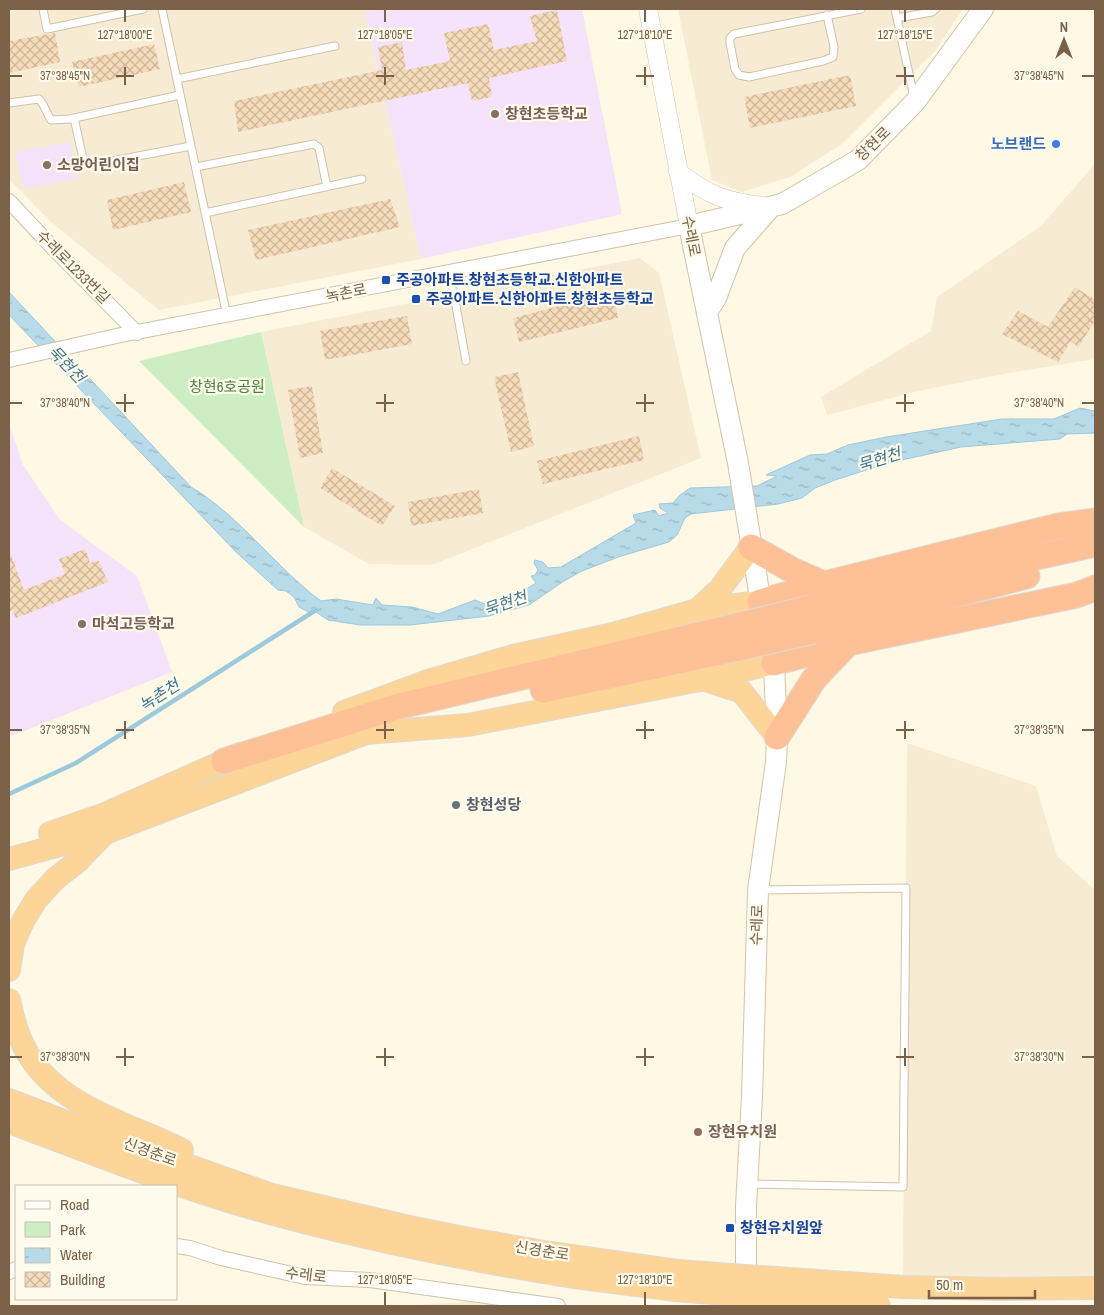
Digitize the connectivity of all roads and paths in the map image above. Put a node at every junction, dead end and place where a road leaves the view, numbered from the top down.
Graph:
1 (43, 9) edge
2 (143, 9) edge
3 (162, 9) edge
4 (648, 9) edge
5 (861, 9) edge
6 (895, 9) edge
7 (936, 9) edge
8 (983, 9) edge
9 (827, 16) junction
10 (897, 18) junction
11 (335, 46) dead end
12 (177, 79) junction
13 (180, 95) junction
14 (915, 102) junction
15 (9, 103) edge
16 (74, 118) junction
17 (191, 146) junction
18 (196, 167) junction
19 (678, 172) junction
20 (362, 179) dead end
21 (327, 187) junction
22 (9, 201) edge
23 (771, 207) junction
24 (205, 213) junction
25 (689, 226) junction
26 (450, 273) junction
27 (706, 312) junction
28 (227, 316) junction
29 (138, 332) junction
30 (9, 360) edge
31 (466, 361) dead end
32 (1095, 521) edge
33 (1095, 544) edge
34 (751, 547) junction
35 (1095, 558) edge
36 (824, 584) junction
37 (1095, 588) edge
38 (760, 602) junction
39 (697, 610) junction
40 (812, 620) junction
41 (718, 641) junction
42 (848, 643) junction
43 (774, 663) junction
44 (705, 679) junction
45 (366, 733) junction
46 (777, 737) junction
47 (224, 761) junction
48 (106, 832) junction
49 (9, 845) edge
50 (9, 858) edge
51 (758, 890) junction
52 (9, 970) edge
53 (9, 1000) edge
54 (9, 1100) edge
55 (9, 1122) edge
56 (748, 1184) junction
57 (272, 1195) junction
58 (178, 1246) edge
59 (676, 1280) junction
60 (1095, 1288) edge
61 (558, 1306) edge
62 (746, 1306) edge
63 (880, 1306) edge

1 - 2 lane
3 - 12 lane
4 - 19 street, 수레로
5 - 9 lane
6 - 10 lane
7 - 10 lane
8 - 14 main road, 창현로
9 - 9 lane
10 - 14 lane
11 - 12 lane
12 - 13 lane
13 - 16 lane
13 - 17 lane
14 - 23 main road, 창현로
15 - 16 lane
16 - 17 lane
17 - 18 lane
18 - 21 lane
18 - 24 lane
19 - 23 street
19 - 25 street, 수레로
20 - 21 lane
21 - 24 lane
22 - 29 street, 수레로1233번길
23 - 25 main road, 창현로
23 - 27 main road
24 - 28 lane
25 - 26 street, 녹촌로
25 - 27 main road, 수레로
26 - 28 street, 녹촌로
26 - 31 lane
27 - 34 main road, 수레로
28 - 29 street, 녹촌로
29 - 30 street, 녹촌로
32 - 36 highway
33 - 40 highway
34 - 36 highway
34 - 38 main road, 수레로
34 - 39 highway
35 - 40 highway
36 - 38 highway
37 - 42 highway
38 - 39 highway
38 - 43 main road, 수레로
39 - 47 highway
40 - 41 highway, bridge
41 - 45 highway
41 - 47 highway
42 - 43 highway
42 - 46 highway
43 - 44 highway
43 - 46 main road, 수레로
44 - 45 highway
44 - 46 highway
45 - 48 highway
46 - 51 main road, 수레로
47 - 49 highway
48 - 50 highway
48 - 52 highway
51 - 56 main road, 수레로
51 - 56 lane
53 - 57 highway
54 - 57 highway, 신경춘로
55 - 59 highway, 신경춘로
56 - 62 main road, 수레로
57 - 59 highway, 신경춘로
58 - 61 street, 수레로
59 - 60 highway, 신경춘로, bridge
59 - 63 highway, 신경춘로, bridge

